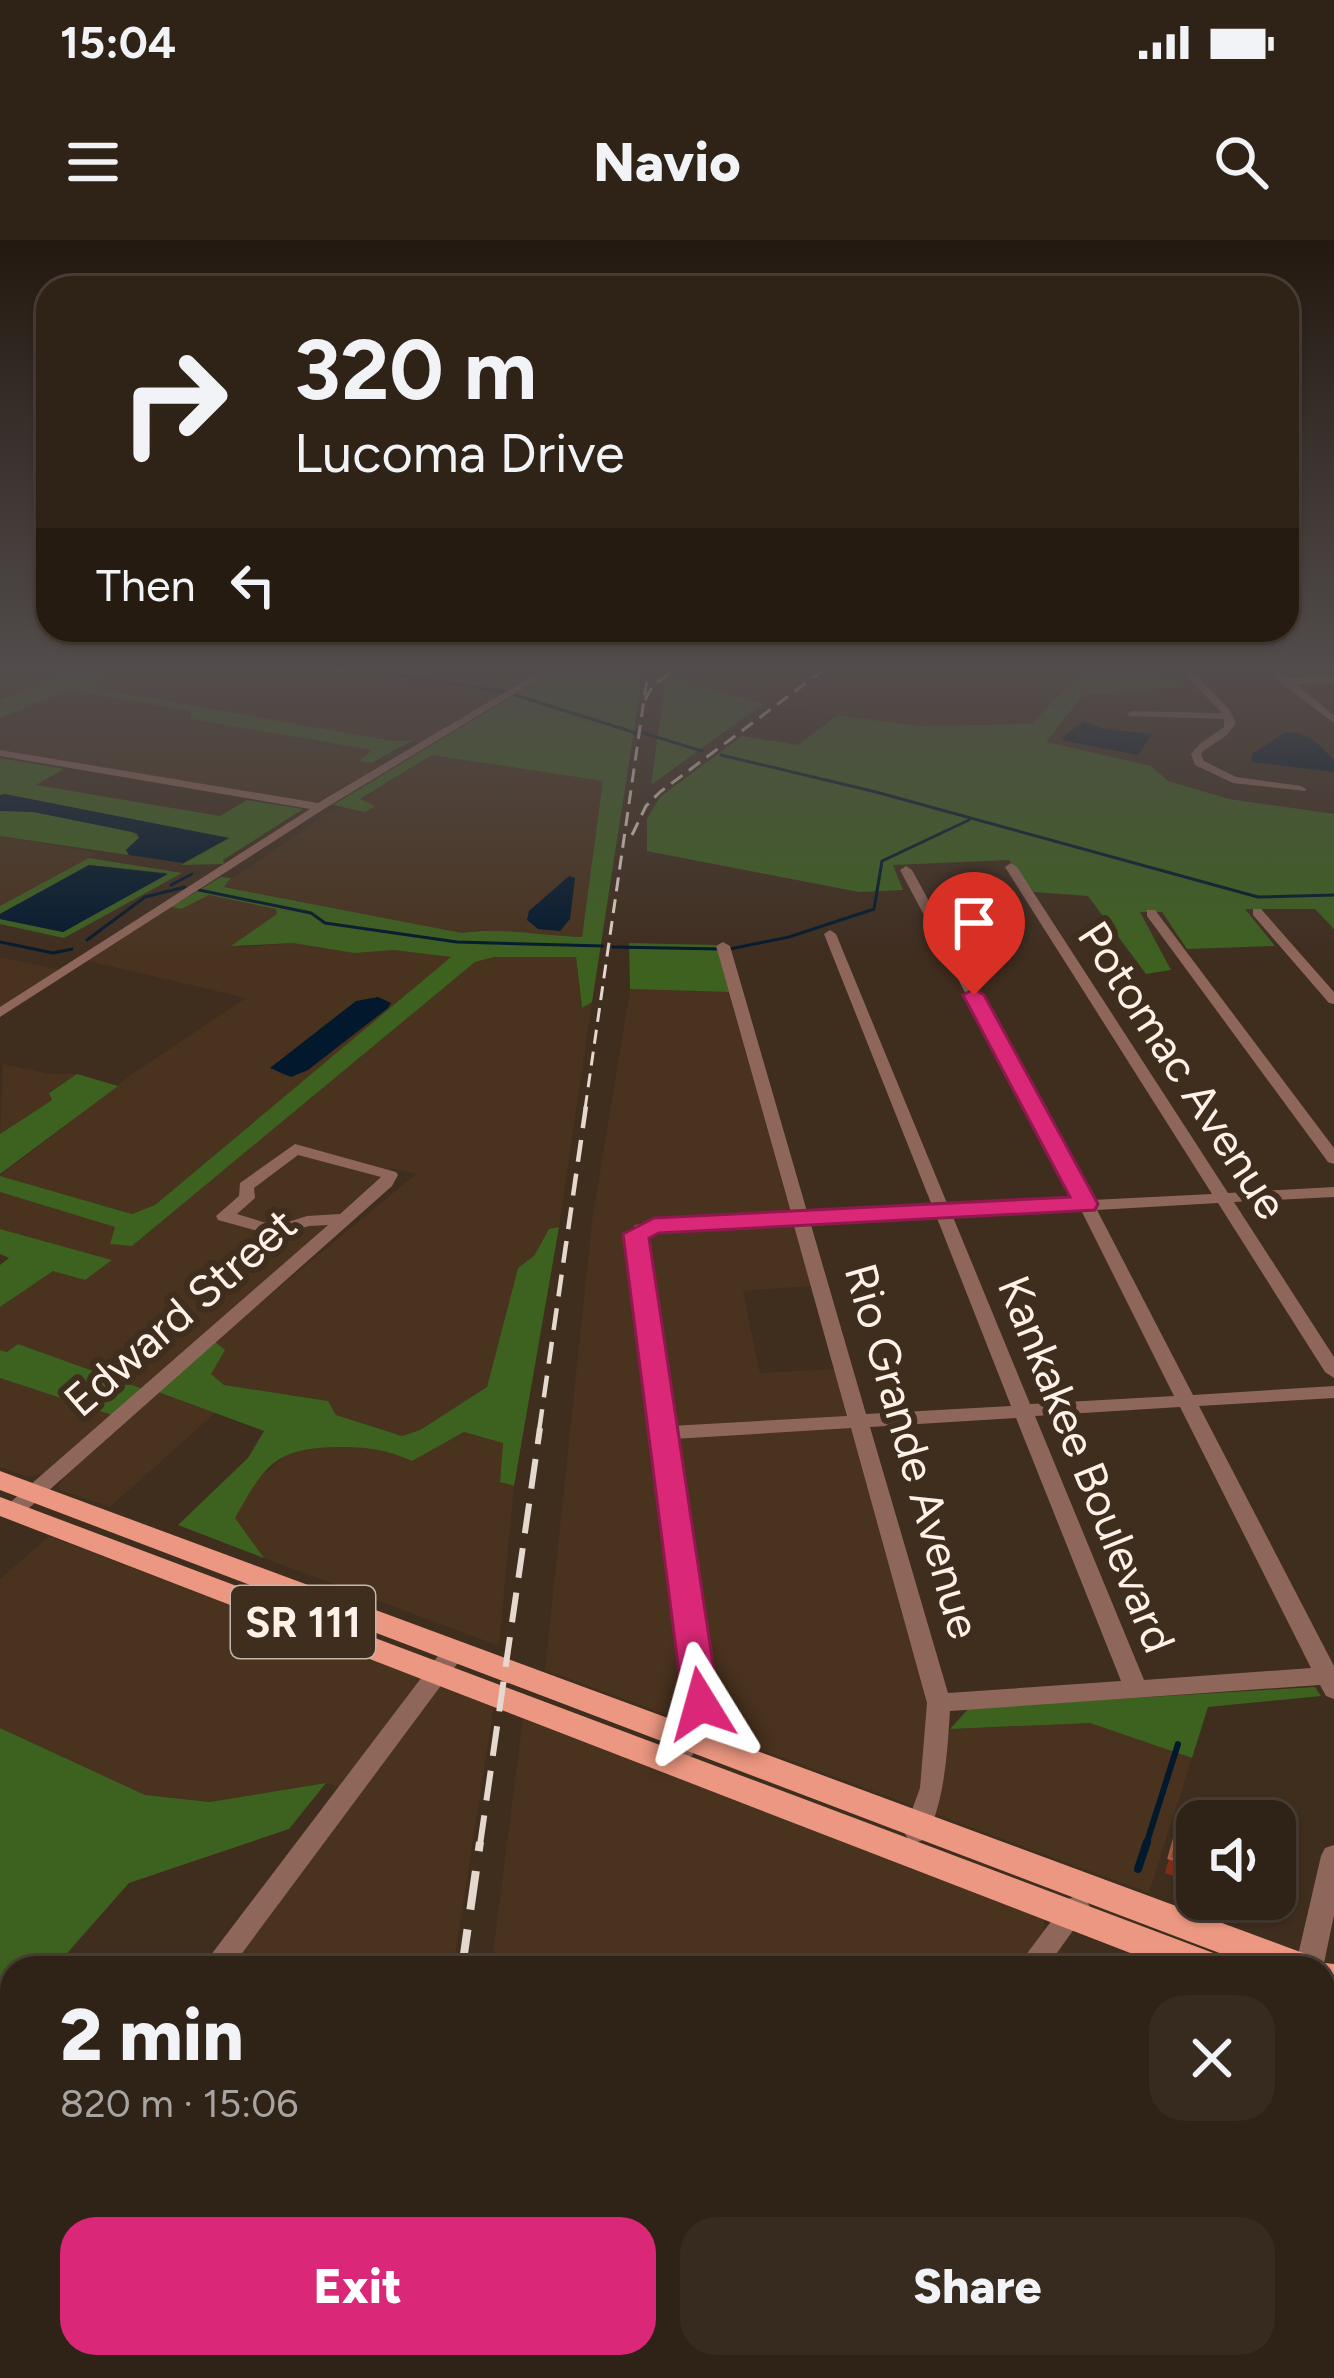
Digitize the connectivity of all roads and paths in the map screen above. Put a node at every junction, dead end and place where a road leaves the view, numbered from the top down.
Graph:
1 (70, 765) edge
2 (391, 765) edge
3 (1203, 765) edge
4 (1300, 789) dead end
5 (320, 807) junction
6 (1011, 867) dead end
7 (906, 869) dead end
8 (1257, 912) dead end
9 (1151, 914) dead end
10 (830, 934) dead end
11 (723, 946) dead end
12 (1334, 1000) edge
13 (0, 1013) edge
14 (1334, 1159) edge
15 (1334, 1192) edge
16 (1222, 1198) junction
17 (1086, 1204) junction
18 (944, 1212) junction
19 (799, 1217) junction
20 (344, 1219) junction
21 (1334, 1372) edge
22 (1334, 1392) edge
23 (1186, 1402) junction
24 (1024, 1412) junction
25 (858, 1421) junction
26 (663, 1433) junction
27 (0, 1480) edge
28 (16, 1503) edge
29 (446, 1662) junction
30 (1332, 1680) edge
31 (1136, 1689) junction
32 (938, 1703) junction
33 (682, 1751) junction
34 (914, 1839) junction
35 (1334, 1856) edge
36 (1079, 1900) junction
37 (224, 1956) edge
38 (1039, 1956) edge
39 (1188, 1956) edge
40 (1265, 1956) edge
41 (1308, 1956) edge

1 - 5 street
2 - 5 street
3 - 4 street
5 - 13 street
6 - 16 street, Potomac Avenue
7 - 17 street
8 - 12 street
9 - 14 street
10 - 18 street, Kankakee Boulevard
11 - 19 street, Rio Grande Avenue
15 - 16 street
16 - 17 street
16 - 21 street, Potomac Avenue
17 - 18 street
17 - 23 street
18 - 19 street
18 - 24 street, Kankakee Boulevard
19 - 25 street, Rio Grande Avenue
19 - 26 street
20 - 20 street, Edward Street
20 - 28 street, Edward Street
22 - 23 street
23 - 24 street
23 - 30 street
24 - 25 street
24 - 31 street, Kankakee Boulevard
25 - 26 street
25 - 32 street, Rio Grande Avenue
26 - 33 street
27 - 28 main road, SR 111
28 - 29 main road, SR 111
29 - 33 main road, SR 111
29 - 37 street
30 - 31 street
31 - 32 street
32 - 34 street, Rio Grande Avenue
33 - 34 main road, SR 111
34 - 36 main road, SR 111
35 - 41 street
36 - 38 street
36 - 39 main road, SR 111
36 - 40 main road, SR 111

